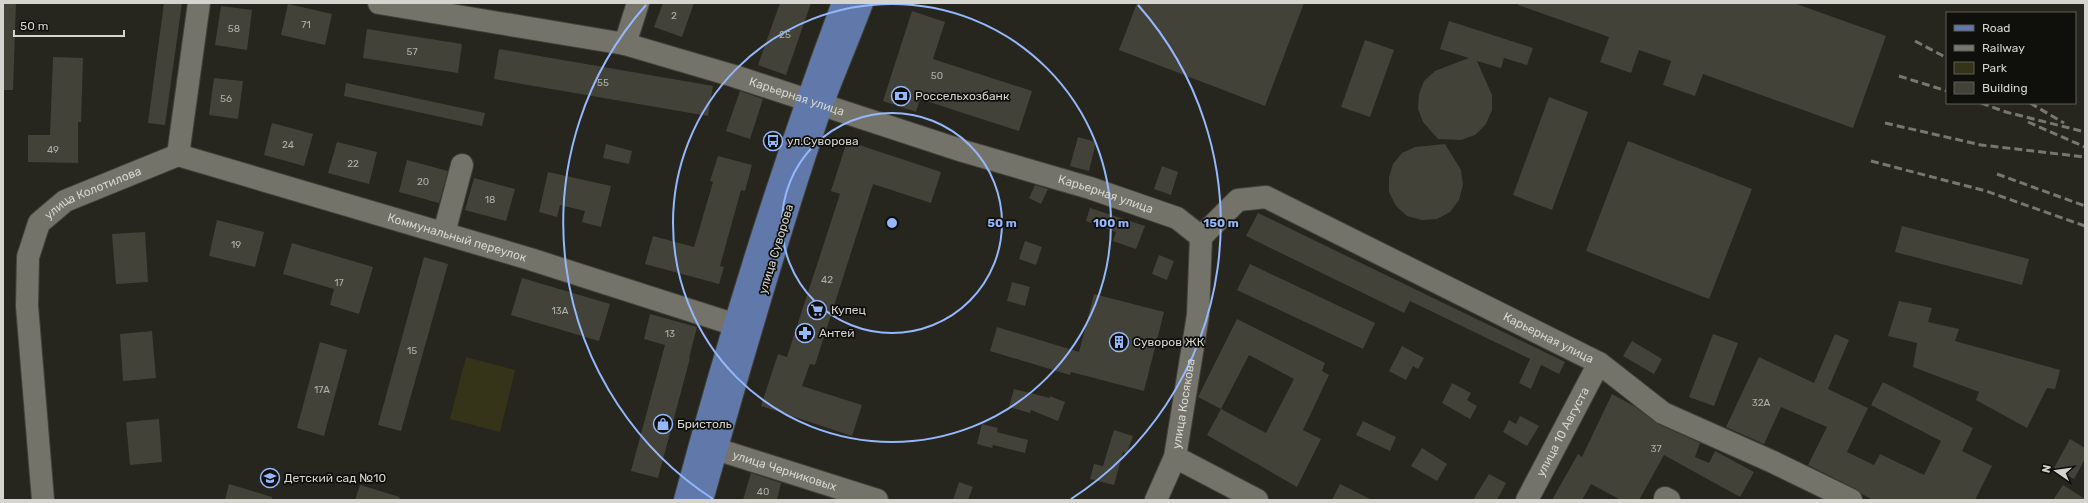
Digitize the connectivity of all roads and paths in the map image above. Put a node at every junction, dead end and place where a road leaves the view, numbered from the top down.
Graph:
1 (199, 3) edge
2 (379, 3) edge
3 (638, 3) edge
4 (843, 3) edge
5 (862, 3) edge
6 (625, 44) junction
7 (814, 103) junction
8 (178, 155) junction
9 (462, 165) dead end
10 (444, 234) junction
11 (1201, 237) junction
12 (736, 325) junction
13 (1599, 363) junction
14 (716, 449) junction
15 (1175, 457) junction
16 (43, 500) edge
17 (685, 500) edge
18 (702, 500) edge
19 (877, 500) edge
20 (1156, 500) edge
21 (1258, 500) edge
22 (1527, 500) edge
23 (1851, 500) edge

1 - 8 street
2 - 6 street, Карьерная улица
3 - 6 street
4 - 7 main road, улица Суворова
5 - 7 main road, улица Суворова
6 - 7 street, Карьерная улица
7 - 11 street, Карьерная улица
7 - 12 main road, улица Суворова
7 - 14 main road, улица Суворова
8 - 10 street, Коммунальный переулок
8 - 16 street, улица Колотилова
9 - 10 street
10 - 12 street, Коммунальный переулок
11 - 13 street, Карьерная улица
11 - 15 street, улица Косякова
12 - 17 main road, улица Суворова
13 - 22 street, улица 10 Августа
13 - 23 street, Карьерная улица
14 - 18 main road, улица Суворова
14 - 19 street, улица Черниковых
15 - 20 street, улица Косякова
15 - 21 street

